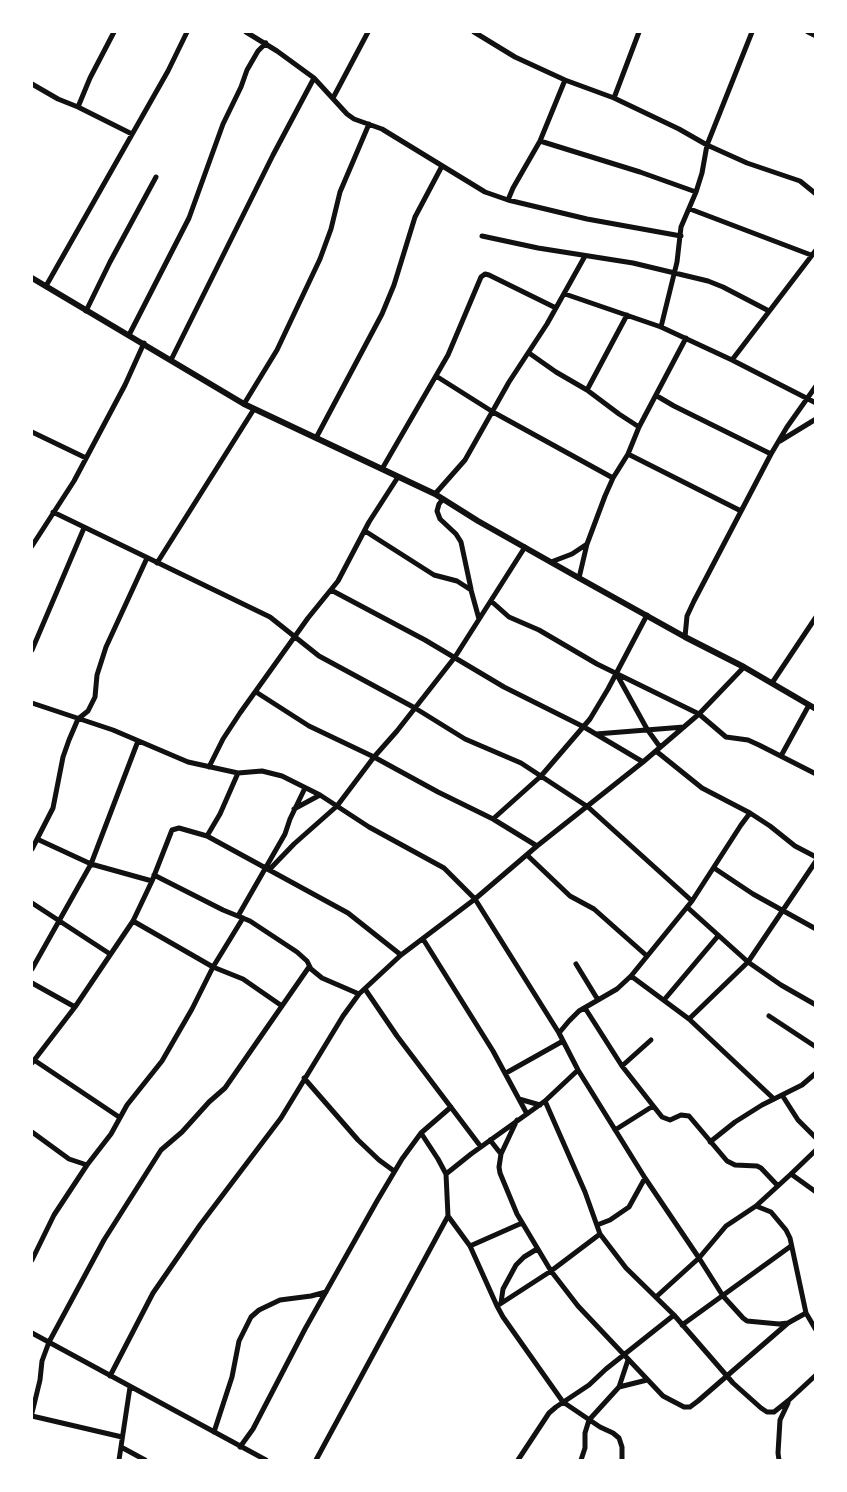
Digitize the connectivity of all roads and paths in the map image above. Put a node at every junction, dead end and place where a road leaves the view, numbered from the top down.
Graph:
1 (114, 32) edge
2 (187, 32) edge
3 (246, 32) edge
4 (368, 32) edge
5 (474, 32) edge
6 (639, 32) edge
7 (752, 32) edge
8 (808, 32) edge
9 (816, 36) edge
10 (265, 43) junction
11 (314, 78) junction
12 (565, 80) junction
13 (32, 84) edge
14 (333, 98) junction
15 (614, 98) junction
16 (78, 107) junction
17 (369, 124) junction
18 (132, 134) junction
19 (540, 141) junction
20 (708, 145) junction
21 (442, 166) junction
22 (156, 177) dead end
23 (696, 192) junction
24 (816, 194) edge
25 (508, 200) junction
26 (690, 209) junction
27 (482, 236) dead end
28 (681, 236) junction
29 (816, 250) edge
30 (585, 256) junction
31 (811, 256) junction
32 (674, 274) junction
33 (32, 278) edge
34 (46, 286) junction
35 (565, 293) junction
36 (556, 308) junction
37 (86, 311) junction
38 (769, 311) junction
39 (627, 315) junction
40 (661, 327) junction
41 (130, 335) junction
42 (686, 338) junction
43 (144, 343) junction
44 (529, 353) junction
45 (171, 360) junction
46 (732, 360) junction
47 (436, 376) junction
48 (816, 386) edge
49 (587, 390) junction
50 (657, 396) junction
51 (808, 400) junction
52 (816, 403) edge
53 (244, 404) junction
54 (254, 409) junction
55 (493, 412) junction
56 (816, 419) edge
57 (639, 427) junction
58 (32, 432) edge
59 (316, 438) junction
60 (778, 443) junction
61 (628, 454) junction
62 (771, 454) junction
63 (86, 458) junction
64 (382, 469) junction
65 (398, 477) junction
66 (613, 478) junction
67 (435, 494) junction
68 (443, 499) junction
69 (53, 512) junction
70 (741, 512) junction
71 (84, 528) junction
72 (365, 531) junction
73 (32, 541) edge
74 (587, 544) junction
75 (525, 547) junction
76 (147, 558) junction
77 (551, 562) junction
78 (157, 563) junction
79 (579, 578) junction
80 (331, 590) junction
81 (471, 590) junction
82 (491, 601) junction
83 (647, 615) junction
84 (816, 617) edge
85 (480, 619) junction
86 (294, 636) junction
87 (685, 637) junction
88 (32, 650) edge
89 (454, 657) junction
90 (744, 667) junction
91 (617, 673) junction
92 (772, 683) junction
93 (256, 692) junction
94 (32, 703) edge
95 (812, 707) edge
96 (415, 708) junction
97 (699, 714) junction
98 (78, 719) junction
99 (584, 727) junction
100 (684, 727) junction
101 (647, 729) junction
102 (596, 734) junction
103 (138, 741) junction
104 (658, 749) junction
105 (781, 756) junction
106 (374, 757) junction
107 (643, 762) junction
108 (209, 767) junction
109 (238, 773) junction
110 (816, 774) edge
111 (541, 776) junction
112 (305, 788) junction
113 (320, 795) junction
114 (337, 806) junction
115 (588, 807) junction
116 (294, 809) junction
117 (750, 813) junction
118 (493, 820) junction
119 (207, 836) junction
120 (37, 839) junction
121 (537, 846) junction
122 (32, 849) edge
123 (527, 856) junction
124 (816, 859) edge
125 (91, 864) junction
126 (714, 868) junction
127 (267, 869) junction
128 (153, 878) junction
129 (475, 899) junction
130 (692, 901) junction
131 (32, 903) edge
132 (687, 908) junction
133 (783, 911) junction
134 (241, 917) junction
135 (59, 921) junction
136 (133, 921) junction
137 (816, 929) edge
138 (718, 936) junction
139 (423, 939) junction
140 (110, 954) junction
141 (401, 955) junction
142 (647, 956) junction
143 (748, 962) junction
144 (576, 964) dead end
145 (213, 967) junction
146 (309, 967) junction
147 (32, 969) edge
148 (631, 976) junction
149 (32, 983) edge
150 (365, 989) junction
151 (359, 994) junction
152 (598, 1000) junction
153 (664, 1000) junction
154 (816, 1005) edge
155 (282, 1006) junction
156 (75, 1007) junction
157 (585, 1007) junction
158 (769, 1016) dead end
159 (689, 1019) junction
160 (559, 1033) junction
161 (651, 1040) dead end
162 (563, 1041) junction
163 (816, 1047) edge
164 (33, 1062) edge
165 (622, 1066) junction
166 (578, 1070) junction
167 (506, 1073) junction
168 (816, 1073) edge
169 (304, 1077) junction
170 (782, 1094) junction
171 (519, 1099) junction
172 (774, 1099) junction
173 (543, 1103) junction
174 (653, 1106) junction
175 (451, 1107) junction
176 (527, 1114) junction
177 (120, 1117) junction
178 (517, 1121) junction
179 (615, 1130) junction
180 (32, 1132) edge
181 (421, 1133) junction
182 (816, 1138) edge
183 (490, 1140) junction
184 (710, 1142) junction
185 (481, 1147) junction
186 (816, 1150) edge
187 (501, 1154) junction
188 (87, 1165) junction
189 (394, 1171) junction
190 (446, 1174) junction
191 (792, 1174) junction
192 (645, 1178) junction
193 (778, 1186) junction
194 (816, 1192) edge
195 (768, 1195) junction
196 (756, 1206) junction
197 (772, 1212) junction
198 (448, 1216) junction
199 (522, 1223) junction
200 (597, 1225) junction
201 (600, 1234) junction
202 (470, 1246) junction
203 (791, 1246) junction
204 (537, 1249) junction
205 (699, 1258) junction
206 (32, 1260) edge
207 (551, 1271) junction
208 (326, 1292) junction
209 (723, 1296) junction
210 (311, 1297) junction
211 (656, 1297) junction
212 (320, 1303) junction
213 (499, 1305) junction
214 (806, 1313) junction
215 (674, 1315) junction
216 (788, 1323) junction
217 (682, 1325) junction
218 (816, 1330) edge
219 (32, 1333) edge
220 (49, 1342) junction
221 (626, 1358) junction
222 (816, 1375) edge
223 (110, 1376) junction
224 (727, 1377) junction
225 (648, 1380) junction
226 (130, 1387) junction
227 (619, 1387) junction
228 (789, 1401) junction
229 (563, 1402) junction
230 (32, 1415) edge
231 (589, 1420) junction
232 (214, 1432) junction
233 (122, 1437) junction
234 (121, 1447) junction
235 (240, 1447) junction
236 (119, 1461) edge
237 (145, 1461) edge
238 (265, 1461) edge
239 (316, 1461) edge
240 (518, 1461) edge
241 (581, 1461) edge
242 (622, 1461) edge
243 (779, 1461) edge

1 - 16 street
2 - 18 street
3 - 10 street
4 - 14 street
5 - 12 street
6 - 15 street
7 - 20 street
8 - 9 street
10 - 11 street
10 - 41 street
11 - 14 street
11 - 45 street
12 - 15 street
12 - 19 street
13 - 16 street
14 - 17 street
15 - 20 street
16 - 18 street
17 - 21 street
17 - 53 street
18 - 34 street
19 - 23 street
19 - 25 street
20 - 23 street
20 - 24 street
21 - 25 street
21 - 59 street
22 - 37 street
23 - 26 street
25 - 28 street
26 - 28 street
26 - 31 street
27 - 30 street
28 - 32 street
29 - 31 street
30 - 32 street
30 - 35 street
31 - 38 street
32 - 38 street
32 - 40 street
33 - 34 street
34 - 37 street
35 - 36 street
35 - 39 street
36 - 44 street
36 - 47 street
37 - 41 street
38 - 46 street
39 - 40 street
39 - 49 street
40 - 42 street
41 - 43 street
42 - 46 street
42 - 50 street
43 - 45 street
43 - 63 street
44 - 49 street
44 - 55 street
45 - 53 street
46 - 51 street
47 - 55 street
47 - 64 street
48 - 51 street
49 - 57 street
50 - 57 street
50 - 62 street
51 - 52 street
51 - 60 street
53 - 54 street
54 - 59 street
54 - 78 street
55 - 66 street
55 - 67 street
56 - 60 street
57 - 61 street
58 - 63 street
59 - 64 street
60 - 62 street
61 - 66 street
61 - 70 street
62 - 70 street
63 - 69 street
64 - 65 street
65 - 67 street
65 - 72 street
66 - 74 street
67 - 68 street
68 - 75 street
68 - 81 street
69 - 71 street
69 - 73 street
70 - 87 street
71 - 76 street
71 - 88 street
72 - 80 street
72 - 81 street
74 - 77 street
74 - 79 street
75 - 77 street
75 - 82 street
76 - 78 street
76 - 98 street
77 - 79 street
78 - 86 street
79 - 83 street
80 - 86 street
80 - 89 street
81 - 85 street
82 - 85 street
82 - 91 street
83 - 87 street
83 - 91 street
84 - 92 street
85 - 89 street
86 - 93 street
86 - 96 street
87 - 90 street
89 - 96 street
89 - 99 street
90 - 92 street
90 - 97 street
91 - 97 street
91 - 99 street
91 - 101 street
92 - 95 street
93 - 106 street
93 - 108 street
94 - 98 street
95 - 105 street
96 - 106 street
96 - 111 street
97 - 100 street
97 - 105 street
98 - 103 street
98 - 120 street
99 - 102 street
99 - 111 street
100 - 101 street
100 - 104 street
101 - 102 street
101 - 104 street
102 - 107 street
103 - 108 street
103 - 125 street
104 - 107 street
104 - 117 street
105 - 110 street
106 - 114 street
106 - 118 street
107 - 115 street
108 - 109 street
109 - 112 street
109 - 119 street
111 - 115 street
111 - 118 street
112 - 113 street
112 - 116 street
113 - 114 street
113 - 116 street
114 - 127 street
114 - 129 street
115 - 121 street
115 - 130 street
116 - 127 street
117 - 124 street
117 - 126 street
118 - 121 street
119 - 127 street
119 - 128 street
120 - 122 street
120 - 125 street
121 - 123 street
123 - 129 street
123 - 142 street
124 - 133 street
125 - 128 street
125 - 135 street
126 - 130 street
126 - 133 street
127 - 134 street
127 - 141 street
128 - 134 street
128 - 136 street
129 - 139 street
129 - 160 street
130 - 132 street
131 - 135 street
132 - 138 street
132 - 142 street
133 - 137 street
133 - 143 street
134 - 145 street
134 - 146 street
135 - 140 street
135 - 147 street
136 - 140 street
136 - 145 street
138 - 143 street
138 - 153 street
139 - 141 street
139 - 167 street
140 - 156 street
141 - 150 street
142 - 148 street
143 - 154 street
143 - 159 street
144 - 152 street
145 - 155 street
145 - 177 street
146 - 151 street
146 - 155 street
148 - 152 street
148 - 153 street
149 - 156 street
150 - 151 street
150 - 175 street
151 - 169 street
152 - 157 street
153 - 159 street
155 - 220 street
156 - 164 street
157 - 160 street
157 - 165 street
158 - 163 street
159 - 172 street
160 - 162 street
161 - 165 street
162 - 166 street
162 - 167 street
164 - 177 street
165 - 174 street
166 - 173 street
166 - 179 street
167 - 171 street
168 - 170 street
169 - 189 street
169 - 223 street
170 - 172 street
170 - 182 street
171 - 173 street
171 - 176 street
172 - 184 street
173 - 176 street
173 - 200 street
174 - 179 street
174 - 184 street
175 - 181 street
175 - 185 street
176 - 178 street
177 - 188 street
178 - 183 street
178 - 187 street
179 - 192 street
180 - 188 street
181 - 189 street
181 - 190 street
183 - 185 street
183 - 187 street
184 - 193 street
185 - 190 street
186 - 191 street
187 - 199 street
188 - 206 street
189 - 208 street
190 - 198 street
191 - 193 street
191 - 194 street
192 - 200 street
192 - 205 street
193 - 195 street
195 - 196 street
195 - 197 street
196 - 197 street
196 - 205 street
197 - 203 street
198 - 202 street
198 - 239 street
199 - 202 street
199 - 204 street
200 - 201 street
201 - 207 street
201 - 211 street
202 - 213 street
203 - 209 street
203 - 214 street
204 - 207 street
204 - 213 street
205 - 209 street
205 - 211 street
207 - 213 street
207 - 221 street
208 - 210 street
208 - 212 street
209 - 216 street
209 - 217 street
210 - 212 street
210 - 232 street
211 - 215 street
212 - 235 street
213 - 229 street
214 - 216 street
214 - 218 street
215 - 217 street
215 - 221 street
216 - 224 street
217 - 224 street
219 - 220 street
220 - 223 street
220 - 230 street
221 - 225 street
221 - 227 street
221 - 229 street
222 - 228 street
223 - 226 street
224 - 225 street
224 - 228 street
225 - 227 street
226 - 232 street
226 - 233 street
227 - 231 street
228 - 243 street
229 - 231 street
229 - 240 street
230 - 233 street
231 - 241 street
231 - 242 street
232 - 235 street
233 - 234 street
234 - 236 street
234 - 237 street
235 - 238 street

